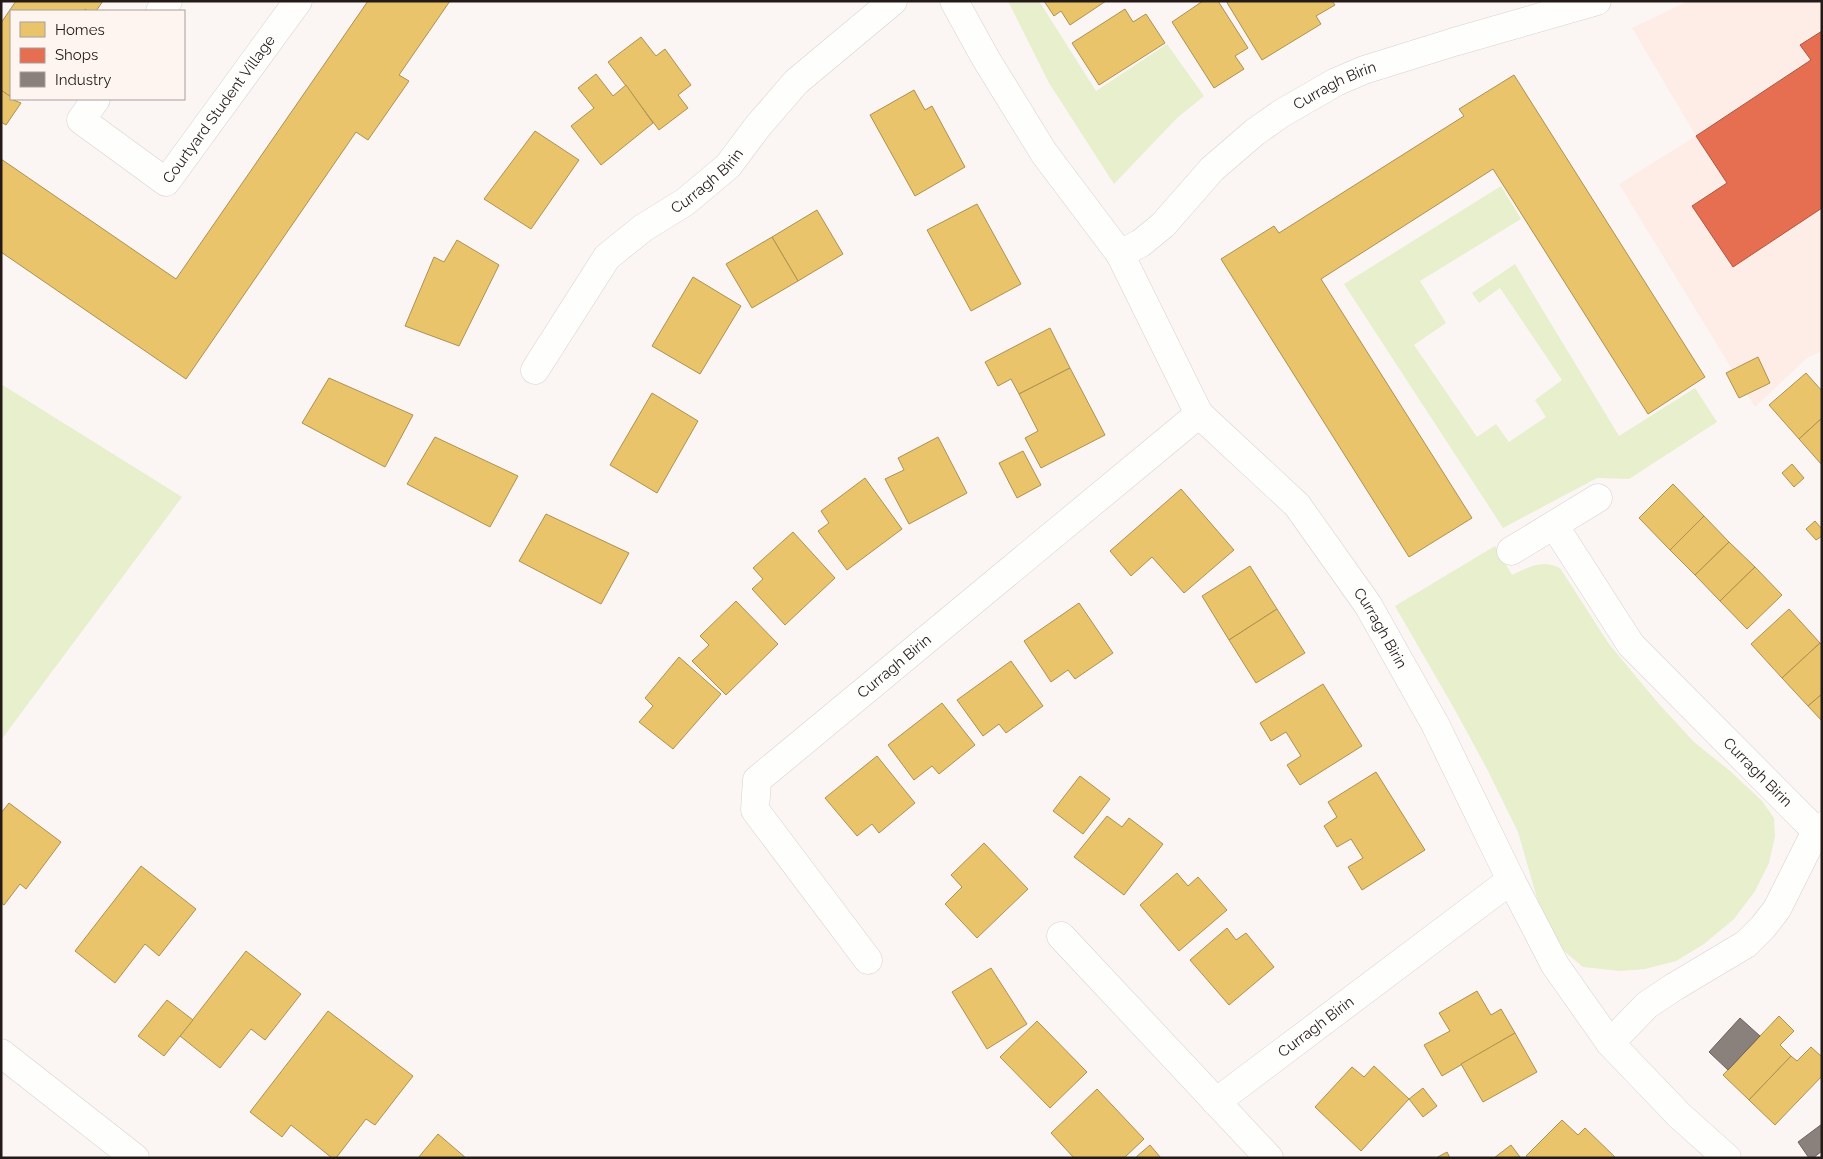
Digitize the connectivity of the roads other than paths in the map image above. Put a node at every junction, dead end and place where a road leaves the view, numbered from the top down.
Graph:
1 (298, 1) edge
2 (893, 1) edge
3 (954, 1) edge
4 (1597, 1) edge
5 (95, 100) edge
6 (1120, 254) junction
7 (535, 370) dead end
8 (1199, 414) junction
9 (1598, 498) dead end
10 (1554, 525) junction
11 (1511, 551) dead end
12 (1819, 829) edge
13 (1511, 880) junction
14 (1061, 936) dead end
15 (868, 960) dead end
16 (1610, 1043) junction
17 (1, 1053) edge
18 (1216, 1102) junction
19 (135, 1158) edge
20 (1269, 1158) edge
21 (1727, 1158) edge

1 - 5 street, Courtyard Student Village
2 - 7 street, Curragh Birin
3 - 6 street, Curragh Birin
4 - 6 street, Curragh Birin
6 - 8 street, Curragh Birin
8 - 13 street, Curragh Birin
8 - 15 street, Curragh Birin
9 - 10 street
10 - 11 street
10 - 12 street, Curragh Birin
12 - 16 street, Curragh Birin
13 - 16 street, Curragh Birin
13 - 18 street, Curragh Birin
14 - 18 street
16 - 21 street, Curragh Birin
17 - 19 street
18 - 20 street

